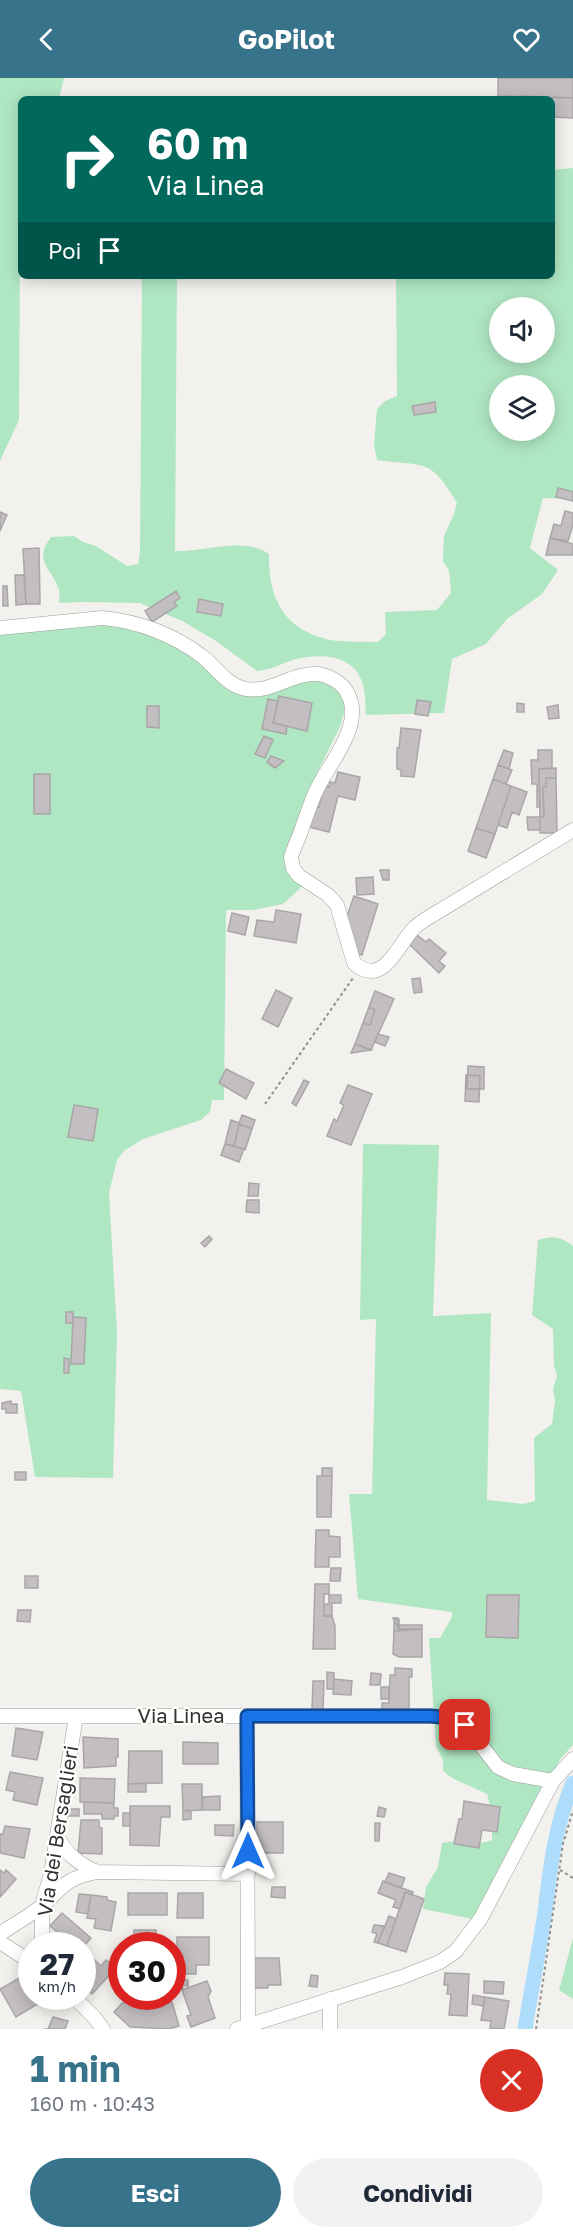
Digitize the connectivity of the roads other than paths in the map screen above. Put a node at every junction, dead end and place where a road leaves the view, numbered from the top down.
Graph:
1 (0, 628) edge
2 (573, 830) edge
3 (0, 1716) edge
4 (76, 1716) junction
5 (247, 1716) junction
6 (572, 1759) edge
7 (553, 1781) junction
8 (57, 1836) junction
9 (98, 1872) junction
10 (248, 1874) junction
11 (42, 1905) junction
12 (42, 1932) edge
13 (0, 1934) edge
14 (0, 1942) edge
15 (18, 1954) edge
16 (330, 2000) junction
17 (87, 2010) edge
18 (242, 2027) edge
19 (103, 2029) edge
20 (330, 2029) edge

1 - 2 street
3 - 4 street, Via Linea
4 - 5 street, Via Linea
4 - 8 street, Via dei Bersaglieri
5 - 7 street, Via Linea
5 - 10 street
6 - 7 street
7 - 16 street
8 - 9 street
8 - 11 street, Via dei Bersaglieri
9 - 10 street
9 - 11 street
10 - 18 street
11 - 12 street, Via dei Bersaglieri
11 - 13 street
14 - 15 street
16 - 18 street
16 - 20 street
17 - 19 street

